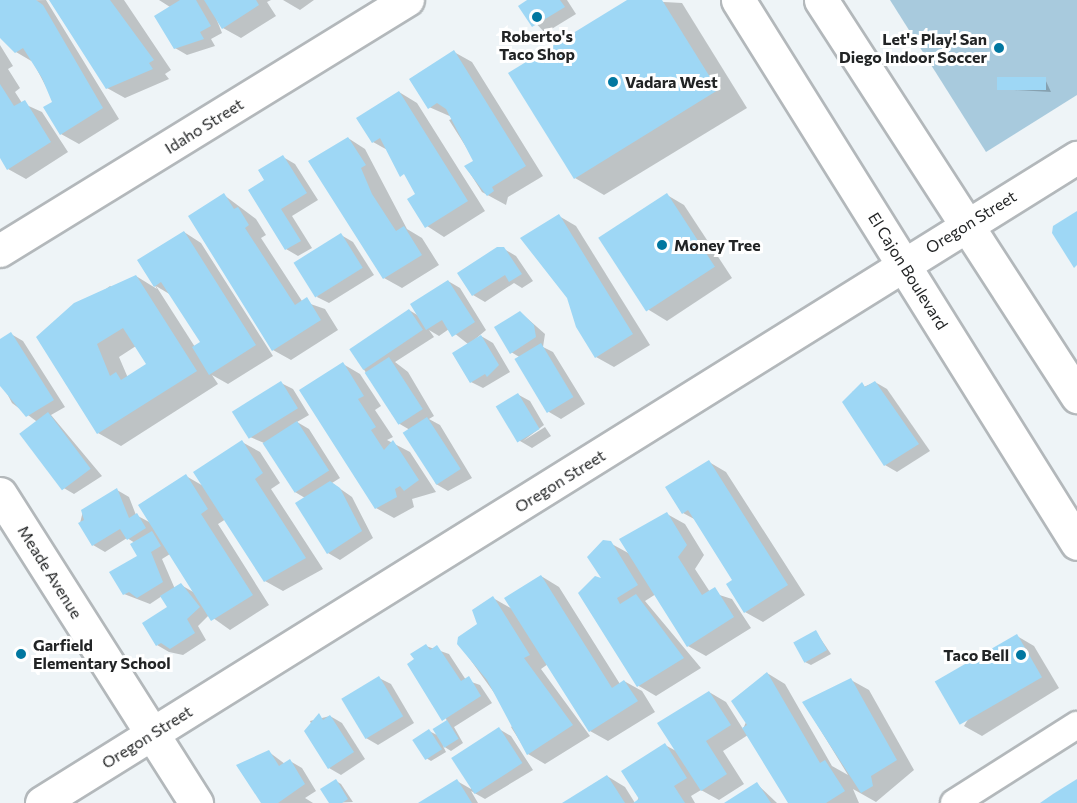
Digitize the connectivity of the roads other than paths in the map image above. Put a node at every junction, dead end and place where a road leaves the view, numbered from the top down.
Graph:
1 (408, 0) edge
2 (738, 0) edge
3 (820, 2) edge
4 (1077, 158) edge
5 (969, 224) junction
6 (0, 252) edge
7 (904, 264) junction
8 (1077, 396) edge
9 (0, 494) edge
10 (1064, 507) edge
11 (1077, 543) edge
12 (1077, 725) edge
13 (152, 734) junction
14 (42, 803) edge
15 (196, 803) edge
16 (954, 803) edge

1 - 6 street, Idaho Street
2 - 7 main road, El Cajon Boulevard
3 - 5 main road
4 - 5 street, Oregon Street
5 - 7 street, Oregon Street
5 - 8 main road
7 - 10 main road, El Cajon Boulevard
7 - 13 street, Oregon Street
9 - 13 main road, Meade Avenue
10 - 11 main road, El Cajon Boulevard
12 - 16 street
13 - 14 street, Oregon Street
13 - 15 main road, Meade Avenue

